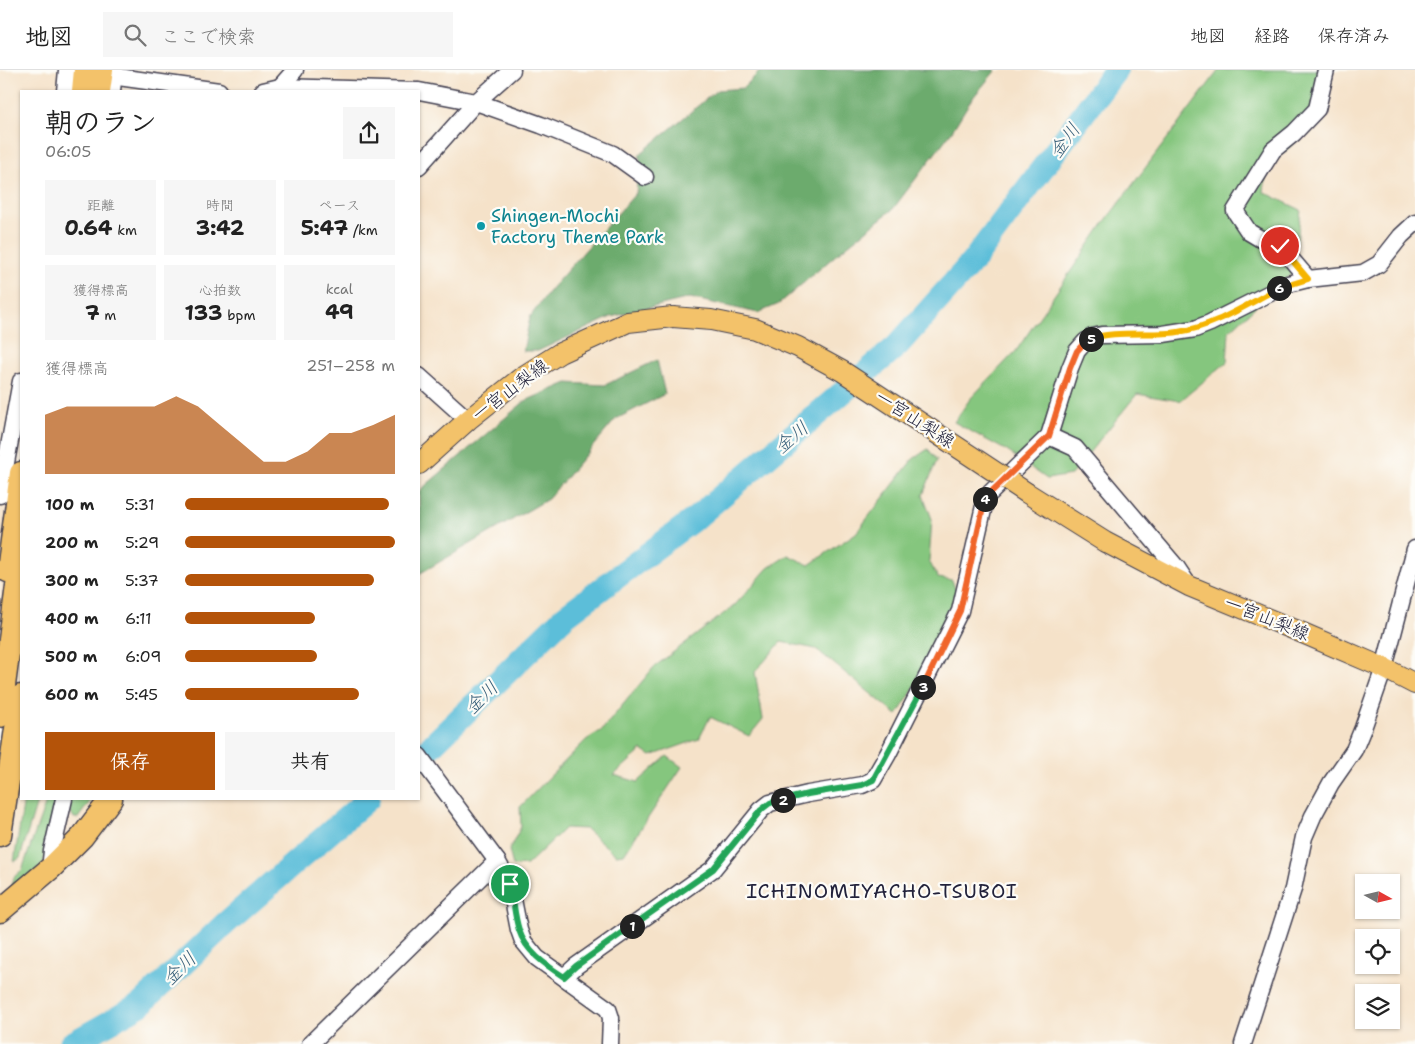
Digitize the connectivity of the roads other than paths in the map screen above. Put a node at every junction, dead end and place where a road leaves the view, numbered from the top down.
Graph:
1 (295, 70) edge
2 (512, 70) edge
3 (1326, 70) edge
4 (94, 77) edge
5 (280, 87) junction
6 (67, 90) edge
7 (210, 90) edge
8 (267, 90) edge
9 (384, 90) edge
10 (420, 91) edge
11 (476, 102) junction
12 (420, 165) edge
13 (645, 177) dead end
14 (1415, 223) edge
15 (1308, 279) junction
16 (420, 377) edge
17 (20, 385) edge
18 (468, 420) junction
19 (1049, 436) junction
20 (4, 441) edge
21 (420, 463) edge
22 (20, 480) edge
23 (0, 494) edge
24 (1415, 549) edge
25 (20, 563) edge
26 (1189, 586) junction
27 (0, 601) edge
28 (1384, 668) junction
29 (1415, 684) edge
30 (20, 703) edge
31 (0, 716) edge
32 (420, 757) edge
33 (64, 800) edge
34 (110, 800) edge
35 (0, 835) edge
36 (493, 856) junction
37 (52, 867) junction
38 (0, 911) edge
39 (564, 977) junction
40 (310, 1044) edge
41 (610, 1044) edge
42 (1243, 1044) edge

1 - 5 street
2 - 11 street
3 - 15 street
4 - 6 street
4 - 7 street
5 - 8 street
5 - 9 street
10 - 11 street
11 - 12 street
11 - 13 street
14 - 15 street
15 - 19 street
16 - 18 street
17 - 20 street
18 - 21 main road, 一宮山梨線
18 - 26 main road, 一宮山梨線, bridge
19 - 26 street
19 - 39 street
20 - 23 street
22 - 27 highway
24 - 28 street
25 - 31 highway
26 - 28 main road, 一宮山梨線
28 - 29 main road, 一宮山梨線
28 - 42 street
30 - 35 highway
32 - 36 street
33 - 37 street
34 - 37 highway
36 - 39 street
36 - 40 street
37 - 38 highway
39 - 41 street

